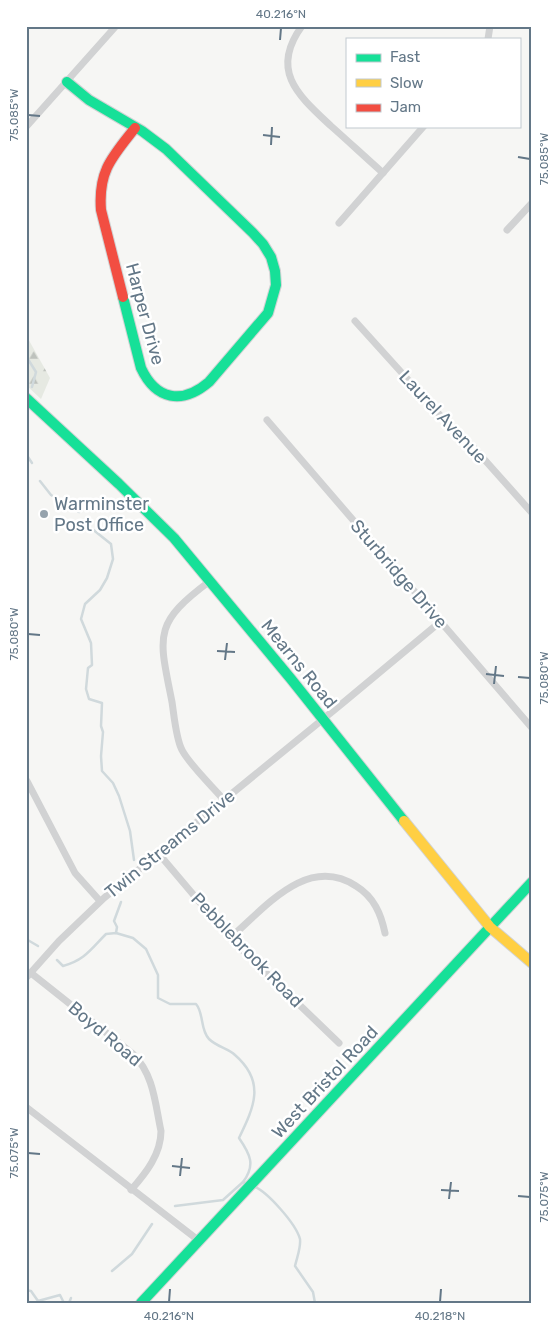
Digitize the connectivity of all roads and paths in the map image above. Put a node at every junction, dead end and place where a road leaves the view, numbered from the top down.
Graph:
1 (116, 26) edge
2 (302, 26) edge
3 (67, 82) junction
4 (26, 127) edge
5 (135, 128) junction
6 (422, 128) edge
7 (383, 173) junction
8 (532, 203) edge
9 (339, 222) dead end
10 (506, 230) dead end
11 (355, 321) dead end
12 (26, 398) edge
13 (267, 420) dead end
14 (532, 513) edge
15 (210, 581) junction
16 (440, 622) junction
17 (322, 718) junction
18 (532, 728) edge
19 (27, 781) edge
20 (224, 800) junction
21 (159, 854) junction
22 (532, 882) edge
23 (100, 901) junction
24 (490, 927) junction
25 (385, 933) dead end
26 (230, 938) junction
27 (532, 964) edge
28 (28, 975) edge
29 (339, 1043) dead end
30 (26, 1107) edge
31 (131, 1190) junction
32 (198, 1240) junction
33 (141, 1303) edge

1 - 3 street
2 - 7 street
3 - 4 street
3 - 5 street, Harper Drive
5 - 5 street, Harper Drive
6 - 7 street
7 - 9 street
8 - 10 street
11 - 14 street, Laurel Avenue
12 - 15 street, Mearns Road
13 - 16 street, Sturbridge Drive
15 - 17 street, Mearns Road
15 - 20 street
16 - 17 street, Twin Streams Drive
16 - 18 street, Sturbridge Drive
17 - 20 street, Twin Streams Drive
17 - 24 street, Mearns Road
19 - 23 street
20 - 21 street, Twin Streams Drive
21 - 23 street, Twin Streams Drive
21 - 26 street, Pebblebrook Road
22 - 24 street, West Bristol Road
23 - 28 street, Twin Streams Drive
24 - 27 street, Mearns Road
24 - 32 street, West Bristol Road
25 - 26 street
26 - 29 street, Pebblebrook Road
28 - 31 street, Boyd Road
30 - 31 street
31 - 32 street
32 - 33 street, West Bristol Road

